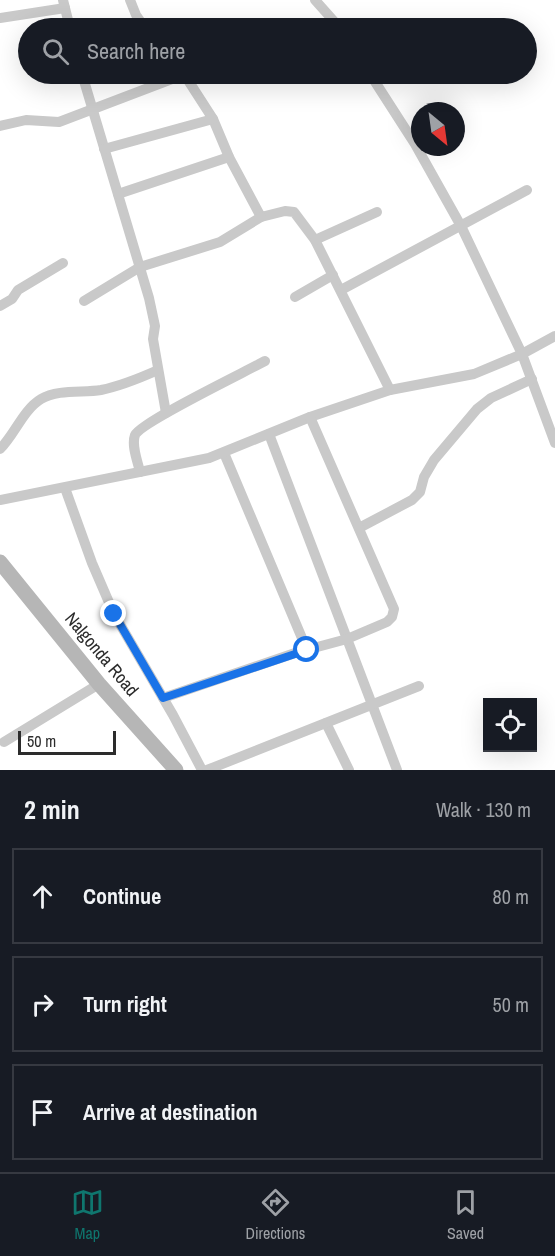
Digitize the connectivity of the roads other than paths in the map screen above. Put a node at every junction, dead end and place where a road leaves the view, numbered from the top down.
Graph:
1 (130, 0) edge
2 (315, 0) edge
3 (64, 4) edge
4 (0, 18) edge
5 (138, 18) edge
6 (331, 18) edge
7 (85, 84) edge
8 (159, 84) edge
9 (191, 84) edge
10 (376, 84) edge
11 (93, 110) junction
12 (213, 119) junction
13 (0, 126) edge
14 (104, 149) junction
15 (229, 157) junction
16 (527, 190) dead end
17 (118, 194) junction
18 (377, 212) dead end
19 (261, 217) junction
20 (461, 226) junction
21 (315, 240) junction
22 (63, 263) dead end
23 (141, 267) junction
24 (333, 275) junction
25 (341, 290) junction
26 (295, 297) dead end
27 (84, 301) dead end
28 (0, 306) edge
29 (555, 336) edge
30 (522, 354) junction
31 (265, 361) dead end
32 (158, 370) junction
33 (532, 379) junction
34 (390, 390) junction
35 (166, 413) junction
36 (310, 417) junction
37 (269, 434) junction
38 (555, 443) edge
39 (0, 449) edge
40 (224, 453) junction
41 (140, 472) junction
42 (65, 488) junction
43 (0, 500) edge
44 (358, 528) junction
45 (2, 567) edge
46 (347, 639) junction
47 (307, 650) junction
48 (99, 684) junction
49 (419, 686) dead end
50 (163, 698) junction
51 (372, 705) junction
52 (326, 723) junction
53 (1, 742) edge
54 (176, 770) edge
55 (202, 770) edge
56 (207, 770) edge
57 (349, 770) edge
58 (397, 770) edge

1 - 5 street
2 - 6 street
3 - 4 street
7 - 11 street
8 - 11 street
9 - 12 street
10 - 20 street
11 - 13 street
11 - 14 street
12 - 14 street
12 - 15 street
14 - 17 street
15 - 17 street
15 - 19 street
16 - 20 street
17 - 23 street
18 - 21 street
19 - 21 street
19 - 23 street
20 - 25 street
20 - 30 street
21 - 24 street
22 - 28 street
23 - 27 street
23 - 32 street
24 - 25 street
24 - 26 street
25 - 34 street
29 - 30 street
30 - 33 street
30 - 34 street
31 - 35 street
32 - 35 street
32 - 39 street
33 - 38 street
33 - 44 street
34 - 36 street
35 - 41 street
36 - 37 street
36 - 44 street
37 - 40 street
37 - 46 street
40 - 41 street
40 - 47 street
41 - 42 street
42 - 43 street
42 - 50 street
44 - 46 street
45 - 48 main road, Nalgonda Road
46 - 47 street
46 - 51 street
47 - 50 street
48 - 53 street
48 - 54 main road, Nalgonda Road
49 - 51 street
50 - 55 street
51 - 52 street
51 - 58 street
52 - 56 street
52 - 57 street

